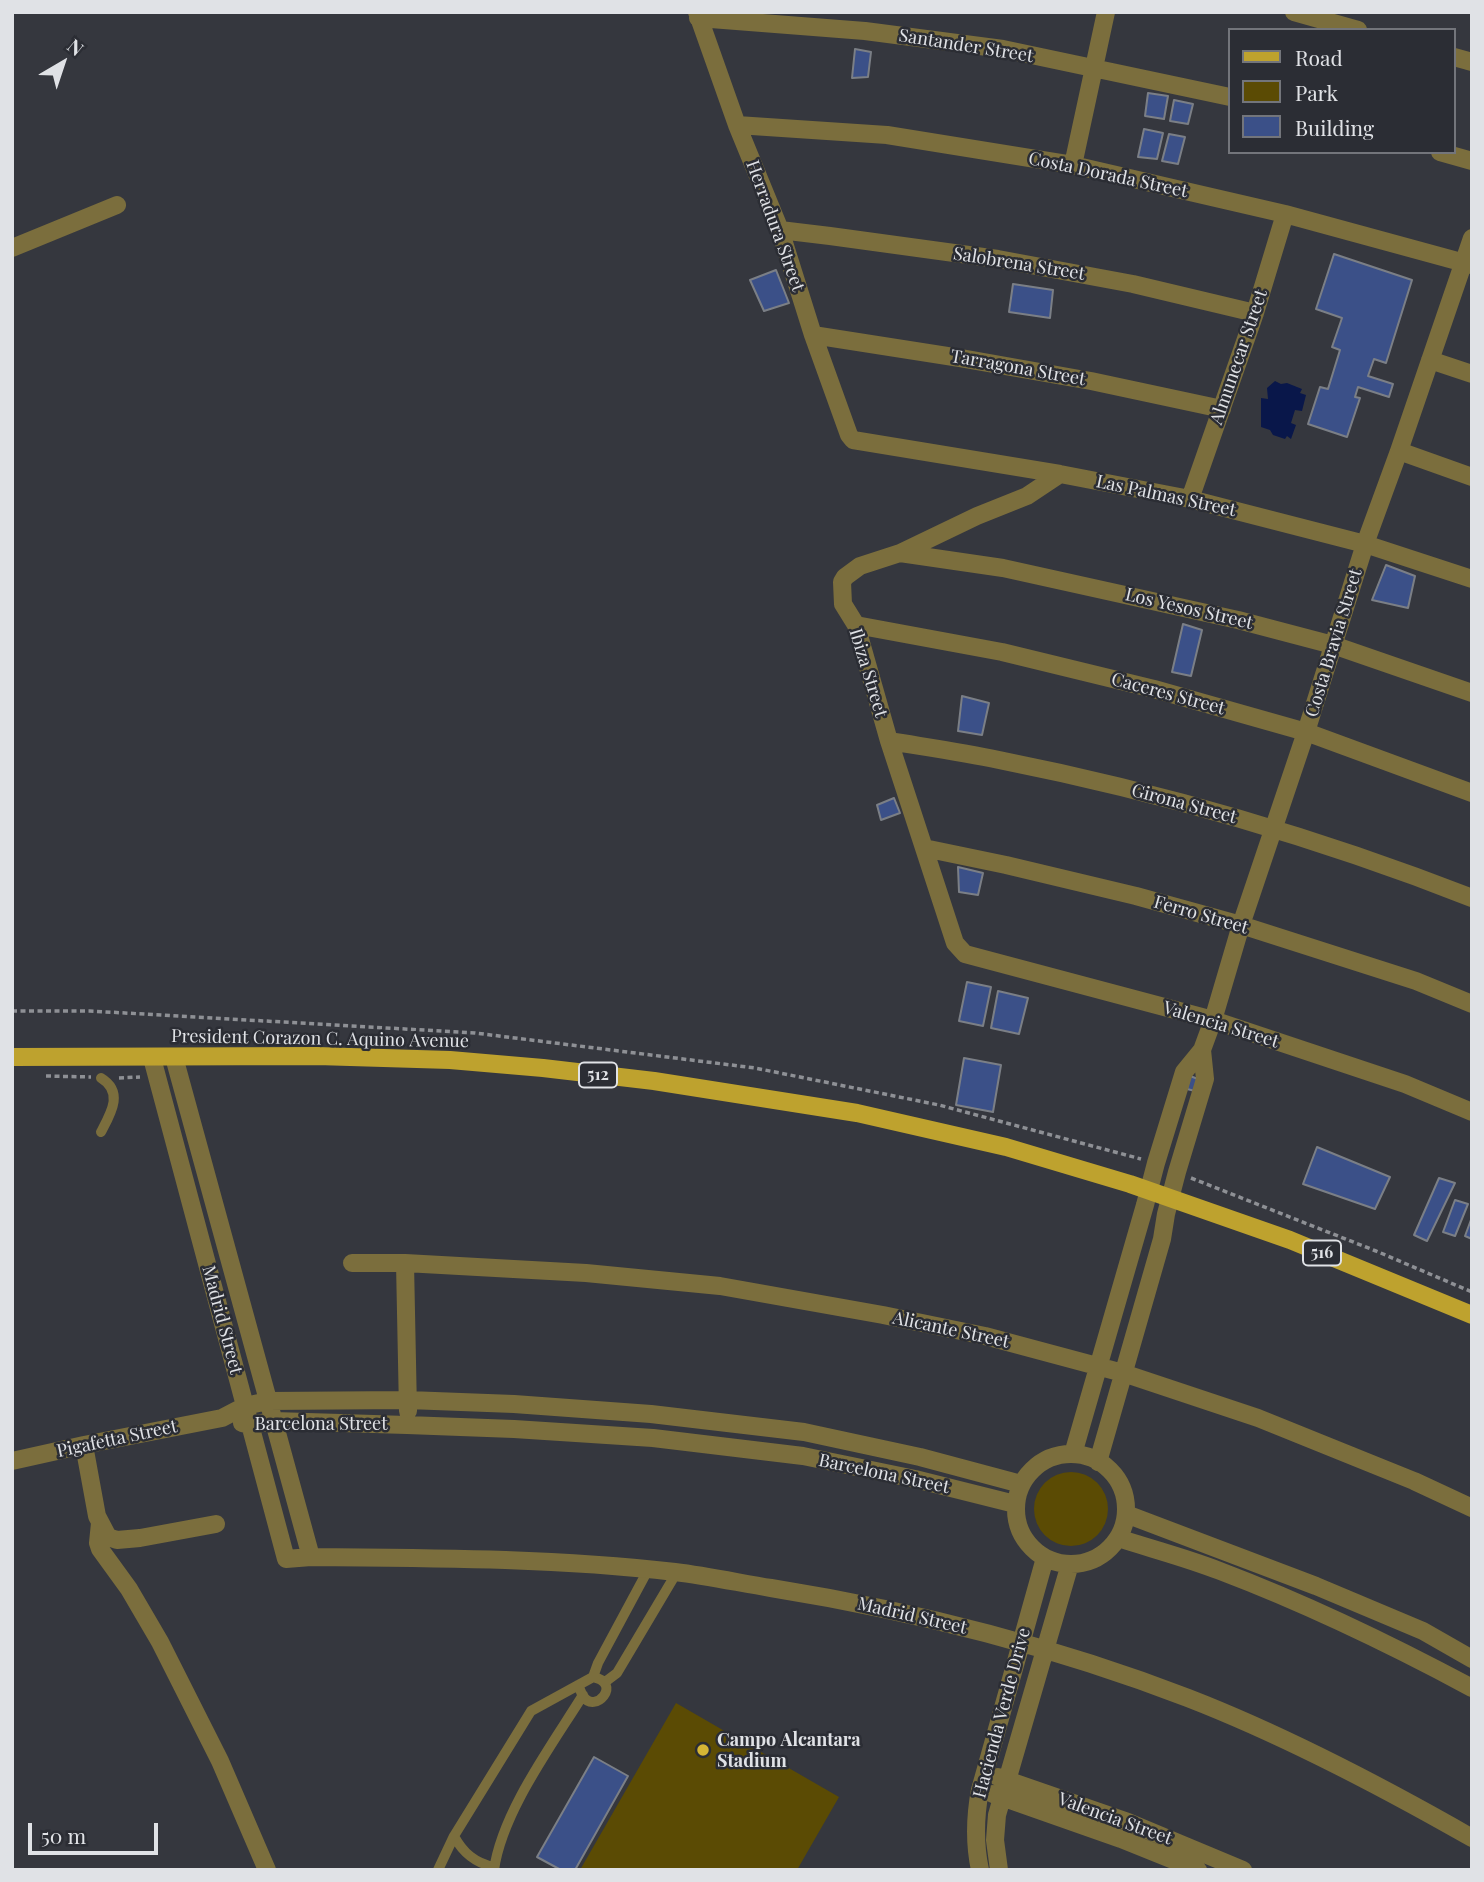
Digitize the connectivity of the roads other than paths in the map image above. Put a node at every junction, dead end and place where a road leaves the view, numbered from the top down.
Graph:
1 (1107, 12) edge
2 (1294, 12) edge
3 (697, 15) edge
4 (1352, 28) edge
5 (1094, 68) junction
6 (1228, 97) edge
7 (737, 125) junction
8 (1447, 154) edge
9 (1472, 161) edge
10 (1073, 165) junction
11 (117, 205) dead end
12 (1284, 214) junction
13 (780, 230) junction
14 (1472, 237) edge
15 (13, 244) edge
16 (1468, 264) edge
17 (1255, 313) junction
18 (813, 335) junction
19 (1430, 360) junction
20 (1472, 374) edge
21 (1222, 409) junction
22 (853, 440) joint
23 (1399, 451) junction
24 (1060, 474) junction
25 (1472, 477) edge
26 (1190, 499) junction
27 (1365, 544) junction
28 (900, 553) junction
29 (1472, 579) edge
30 (856, 625) junction
31 (1334, 645) junction
32 (1472, 693) edge
33 (1306, 732) junction
34 (889, 741) junction
35 (1472, 793) edge
36 (1272, 829) junction
37 (924, 848) junction
38 (1472, 898) edge
39 (1241, 925) junction
40 (965, 954) joint
41 (1472, 1004) edge
42 (1213, 1020) junction
43 (1202, 1050) junction
44 (12, 1057) edge
45 (174, 1057) junction
46 (152, 1058) junction
47 (101, 1078) road end
48 (1472, 1112) edge
49 (101, 1132) dead end
50 (1148, 1190) junction
51 (1170, 1198) junction
52 (352, 1263) dead end
53 (405, 1263) junction
54 (1472, 1315) edge
55 (1099, 1366) junction
56 (1123, 1373) junction
57 (408, 1400) junction
58 (268, 1401) junction
59 (245, 1406) junction
60 (222, 1418) junction
61 (274, 1421) junction
62 (250, 1425) junction
63 (407, 1425) junction
64 (84, 1445) junction
65 (1073, 1454) junction
66 (12, 1461) edge
67 (1098, 1462) junction
68 (1021, 1484) junction
69 (1015, 1504) junction
70 (1472, 1508) edge
71 (1126, 1514) junction
72 (100, 1523) junction
73 (216, 1524) dead end
74 (1118, 1538) junction
75 (311, 1557) junction
76 (1045, 1558) junction
77 (1070, 1564) junction
78 (648, 1570) junction
79 (677, 1572) junction
80 (1021, 1642) junction
81 (1045, 1649) junction
82 (1472, 1658) edge
83 (593, 1677) junction
84 (605, 1682) junction
85 (1472, 1688) edge
86 (580, 1690) junction
87 (982, 1781) junction
88 (1005, 1789) junction
89 (454, 1836) junction
90 (1472, 1838) edge
91 (1192, 1864) edge
92 (494, 1868) edge
93 (267, 1870) edge
94 (439, 1870) edge
95 (980, 1870) edge
96 (999, 1870) edge
97 (1243, 1870) edge

1 - 5 street
2 - 4 street
3 - 5 street, Santander Street
3 - 7 street, Herradura Street
5 - 6 street, Santander Street
5 - 10 street
7 - 10 street, Costa Dorada Street
7 - 13 street, Herradura Street
8 - 9 street
10 - 12 street, Costa Dorada Street
11 - 15 street
12 - 16 street, Costa Dorada Street
12 - 17 street, Almunecar Street
13 - 17 street, Salobrena Street
13 - 18 street, Herradura Street
14 - 16 street, Costa Bravia Street
16 - 19 street, Costa Bravia Street
17 - 21 street, Almunecar Street
18 - 21 street, Tarragona Street
18 - 22 street, Herradura Street
19 - 20 street
19 - 23 street, Costa Bravia Street
21 - 26 street, Almunecar Street
22 - 24 street, Las Palmas Street
23 - 25 street
23 - 27 street, Costa Bravia Street
24 - 26 street, Las Palmas Street
24 - 28 street, Ibiza Street
26 - 27 street, Las Palmas Street
27 - 29 street, Las Palmas Street
27 - 31 street, Costa Bravia Street
28 - 30 street, Ibiza Street
28 - 31 street, Los Yesos Street
30 - 33 street, Caceres Street
30 - 34 street, Ibiza Street
31 - 32 street, Los Yesos Street
31 - 33 street, Costa Bravia Street
33 - 35 street, Caceres Street
33 - 36 street, Costa Bravia Street
34 - 36 street, Girona Street
34 - 37 street, Ibiza Street
36 - 38 street, Girona Street
36 - 39 street, Costa Bravia Street
37 - 39 street, Ferro Street
37 - 40 street, Ibiza Street
39 - 41 street, Ferro Street
39 - 42 street, Costa Bravia Street
40 - 42 street, Valencia Street
42 - 43 street, Costa Bravia Street
42 - 48 street, Valencia Street
43 - 50 street, Costa Bravia Street
43 - 51 street, Costa Bravia Street
44 - 46 main road, President Corazon C. Aquino Avenue / 512
45 - 46 main road, President Corazon C. Aquino Avenue / 512
45 - 50 main road, President Corazon C. Aquino Avenue / 512
45 - 58 street, Madrid Street
46 - 59 street, Madrid Street
47 - 49 lane
50 - 51 main road, President Corazon C. Aquino Avenue / 512
50 - 55 street
51 - 54 main road, President Corazon C. Aquino Avenue / 516
51 - 56 street
52 - 53 street, Alicante Street
53 - 55 street, Alicante Street
53 - 57 street
55 - 56 street, Alicante Street
55 - 65 street
56 - 67 street
56 - 70 street, Alicante Street
57 - 58 street, Barcelona Street
57 - 63 street
57 - 68 street, Barcelona Street
58 - 59 street, Barcelona Street
58 - 61 street, Madrid Street
59 - 60 street, Barcelona Street
59 - 62 street, Madrid Street
60 - 62 street, Barcelona Street
60 - 64 street, Pigafetta Street
61 - 62 street, Barcelona Street
61 - 63 street, Barcelona Street
61 - 75 street, Madrid Street
62 - 75 street, Madrid Street
63 - 69 street, Barcelona Street
64 - 66 street, Pigafetta Street
64 - 72 street
65 - 67 street
65 - 68 street
67 - 71 street
68 - 69 street
69 - 76 street
71 - 74 street
71 - 82 street
72 - 73 street
72 - 93 street
74 - 77 street
74 - 85 street
75 - 78 street, Madrid Street
76 - 77 street
76 - 80 street, Hacienda Verde Drive
77 - 81 street, Hacienda Verde Drive
78 - 79 street, Madrid Street
78 - 83 lane
79 - 80 street, Madrid Street
79 - 84 lane
80 - 81 street, Madrid Street
80 - 87 street, Hacienda Verde Drive
81 - 88 street, Hacienda Verde Drive
81 - 90 street, Madrid Street
83 - 84 lane
83 - 86 lane
84 - 86 lane
86 - 89 lane
86 - 92 lane
87 - 88 street, Valencia Street
87 - 95 street, Hacienda Verde Drive
88 - 91 street, Valencia Street
88 - 96 street, Hacienda Verde Drive
89 - 92 lane
89 - 94 lane
91 - 97 street, Valencia Street

